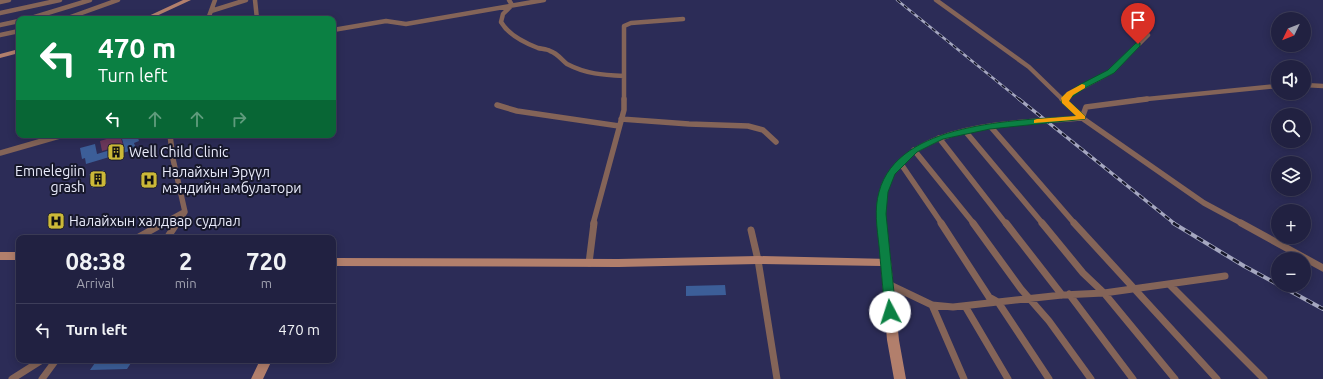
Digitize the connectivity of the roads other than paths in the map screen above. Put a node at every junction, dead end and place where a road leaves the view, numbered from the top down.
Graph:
1 (9, 0) edge
2 (60, 0) edge
3 (90, 0) edge
4 (118, 0) edge
5 (188, 0) edge
6 (215, 0) edge
7 (246, 0) edge
8 (255, 0) edge
9 (509, 0) edge
10 (544, 0) edge
11 (936, 0) edge
12 (0, 2) edge
13 (512, 5) junction
14 (211, 11) junction
15 (0, 13) edge
16 (38, 16) edge
17 (73, 16) edge
18 (152, 16) edge
19 (209, 16) edge
20 (257, 16) edge
21 (683, 19) dead end
22 (16, 22) edge
23 (0, 25) edge
24 (336, 29) edge
25 (16, 32) edge
26 (0, 35) edge
27 (1148, 35) dead end
28 (16, 52) edge
29 (0, 56) edge
30 (624, 76) junction
31 (1311, 85) edge
32 (1323, 86) edge
33 (1271, 87) edge
34 (1065, 102) junction
35 (497, 105) dead end
36 (1082, 118) junction
37 (621, 119) junction
38 (619, 126) junction
39 (990, 126) junction
40 (965, 131) junction
41 (52, 138) edge
42 (170, 138) edge
43 (939, 138) junction
44 (776, 142) dead end
45 (914, 150) junction
46 (0, 153) edge
47 (901, 164) junction
48 (185, 212) junction
49 (162, 224) junction
50 (176, 227) junction
51 (751, 230) dead end
52 (142, 235) edge
53 (169, 235) edge
54 (0, 256) edge
55 (16, 256) edge
56 (758, 260) junction
57 (336, 262) edge
58 (886, 262) junction
59 (589, 263) junction
60 (1323, 268) edge
61 (1225, 276) dead end
62 (888, 284) junction
63 (1170, 285) junction
64 (1134, 288) junction
65 (1104, 293) junction
66 (1065, 294) junction
67 (1032, 299) junction
68 (998, 302) junction
69 (932, 305) junction
70 (965, 306) junction
71 (37, 363) edge
72 (54, 363) edge
73 (265, 363) edge
74 (12, 379) edge
75 (42, 379) edge
76 (257, 379) edge
77 (777, 379) edge
78 (900, 379) edge
79 (964, 379) edge
80 (1008, 379) edge
81 (1049, 379) edge
82 (1091, 379) edge
83 (1133, 379) edge
84 (1175, 379) edge
85 (1218, 379) edge
86 (1264, 379) edge

1 - 12 street
2 - 15 street
3 - 16 street
4 - 17 street
5 - 18 street
6 - 14 street
7 - 14 street
8 - 20 street
9 - 13 street
10 - 13 street
11 - 34 street
13 - 24 street
13 - 30 street
14 - 19 street
21 - 30 street
22 - 23 street
25 - 26 street
27 - 34 street
28 - 29 street
30 - 37 street
31 - 32 street
33 - 36 street
34 - 36 street
35 - 38 street
36 - 39 street
36 - 60 street
37 - 38 street
37 - 44 street
38 - 59 street
39 - 40 street
39 - 64 street
40 - 43 street
40 - 65 street
41 - 46 street
42 - 48 street
43 - 45 street
43 - 66 street
45 - 47 street
45 - 67 street
47 - 58 street
47 - 68 street
48 - 49 street
48 - 50 street
49 - 50 street
49 - 52 street
50 - 53 street
51 - 56 street
54 - 55 street
56 - 58 street
56 - 59 street
56 - 77 street
57 - 59 street
58 - 62 street
61 - 63 street
62 - 69 street
62 - 78 street
63 - 64 street
63 - 86 street
64 - 65 street
64 - 85 street
65 - 66 street
65 - 84 street
66 - 67 street
66 - 83 street
67 - 68 street
67 - 82 street
68 - 70 street
68 - 81 street
69 - 70 street
69 - 79 street
70 - 80 street
71 - 74 street
72 - 75 street
73 - 76 street

